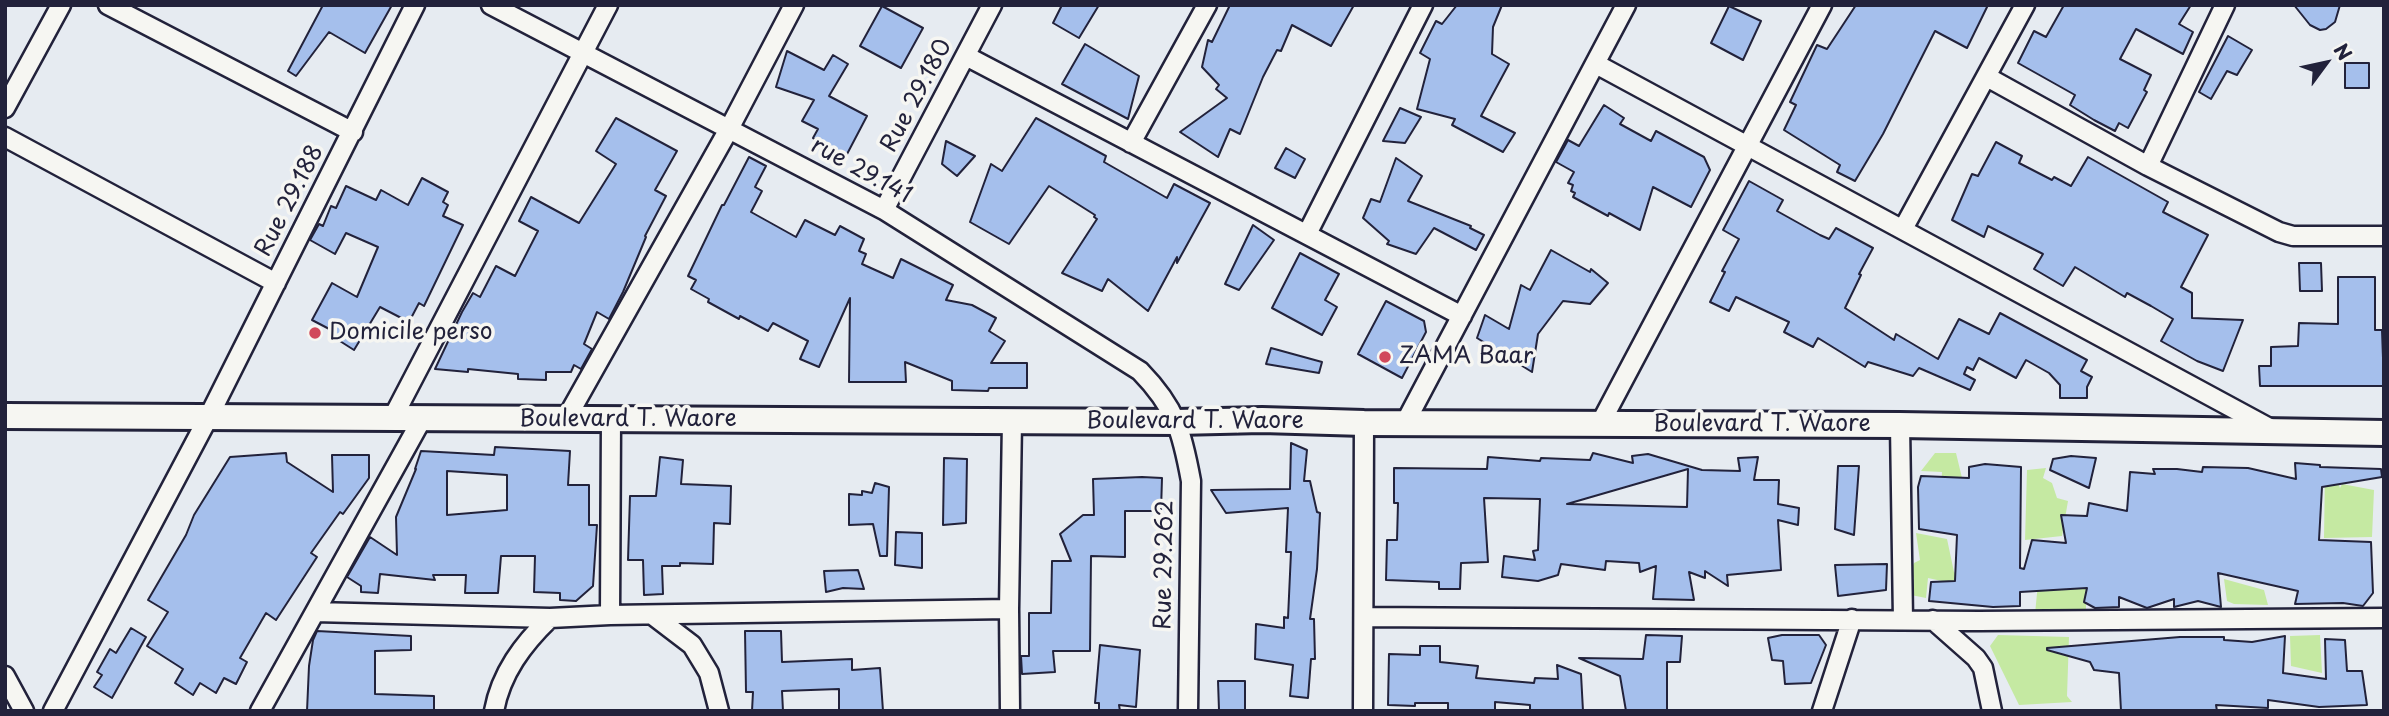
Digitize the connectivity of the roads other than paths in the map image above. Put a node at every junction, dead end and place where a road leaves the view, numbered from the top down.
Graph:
1 (61, 5) edge
2 (108, 5) edge
3 (415, 5) edge
4 (491, 5) edge
5 (608, 5) edge
6 (794, 5) edge
7 (992, 5) edge
8 (1207, 5) edge
9 (1423, 5) edge
10 (1626, 5) edge
11 (1822, 5) edge
12 (2025, 5) edge
13 (2225, 5) edge
14 (583, 53) junction
15 (966, 57) junction
16 (1596, 64) junction
17 (1987, 77) junction
18 (5, 108) edge
19 (729, 129) junction
20 (352, 132) junction
21 (5, 137) edge
22 (1131, 143) junction
23 (1748, 145) junction
24 (2148, 166) junction
25 (884, 210) junction
26 (1903, 229) junction
27 (1307, 234) junction
28 (2384, 236) edge
29 (276, 283) junction
30 (1462, 316) junction
31 (5, 416) edge
32 (208, 418) junction
33 (393, 419) junction
34 (422, 419) junction
35 (566, 419) junction
36 (611, 420) junction
37 (1012, 421) junction
38 (1177, 422) junction
39 (1364, 423) junction
40 (1405, 423) junction
41 (1600, 424) junction
42 (1900, 425) junction
43 (2276, 431) junction
44 (2384, 433) edge
45 (1009, 609) junction
46 (315, 612) junction
47 (610, 615) junction
48 (654, 615) junction
49 (1364, 617) junction
50 (550, 618) junction
51 (2384, 618) edge
52 (1852, 619) junction
53 (1903, 620) junction
54 (1933, 620) junction
55 (5, 676) edge
56 (24, 711) edge
57 (53, 711) edge
58 (260, 711) edge
59 (494, 711) edge
60 (719, 711) edge
61 (1010, 711) edge
62 (1188, 711) edge
63 (1363, 711) edge
64 (1822, 711) edge
65 (1992, 711) edge

1 - 18 street
2 - 20 street
3 - 20 street, Rue 29.188
4 - 14 street, rue 29.141
5 - 14 street
6 - 19 street
7 - 15 street, Rue 29.180
8 - 22 street
9 - 27 street
10 - 16 street
11 - 23 street
12 - 17 street
13 - 24 street
14 - 19 street, rue 29.141
14 - 33 street
15 - 22 street
15 - 25 street, Rue 29.180
16 - 23 street
16 - 30 street
17 - 24 street
17 - 26 street
19 - 25 street, rue 29.141
19 - 35 street
20 - 29 street, Rue 29.188
21 - 29 street
22 - 27 street
23 - 26 street
23 - 41 street
24 - 28 street
25 - 38 street, rue 29.141
26 - 43 street
27 - 30 street
29 - 32 street, Rue 29.188
30 - 40 street
31 - 32 street, Boulevard T. Waore
32 - 33 street, Boulevard T. Waore
32 - 57 street, Rue 29.188
33 - 34 street, Boulevard T. Waore
34 - 35 street, Boulevard T. Waore
34 - 46 street
35 - 36 street, Boulevard T. Waore
36 - 37 street, Boulevard T. Waore
36 - 47 street
37 - 38 street, Boulevard T. Waore
37 - 45 street
38 - 39 street, Boulevard T. Waore
38 - 62 street, Rue 29.262
39 - 40 street, Boulevard T. Waore
39 - 49 street
40 - 41 street, Boulevard T. Waore
41 - 42 street, Boulevard T. Waore
42 - 43 street, Boulevard T. Waore
42 - 53 street
43 - 44 street, Boulevard T. Waore
45 - 48 street
45 - 61 street
46 - 50 street
46 - 58 street
47 - 48 street
47 - 50 street
48 - 60 street
49 - 52 street
49 - 63 street
50 - 59 street
51 - 54 street
52 - 53 street
52 - 64 street
53 - 54 street
54 - 65 street
55 - 56 street

